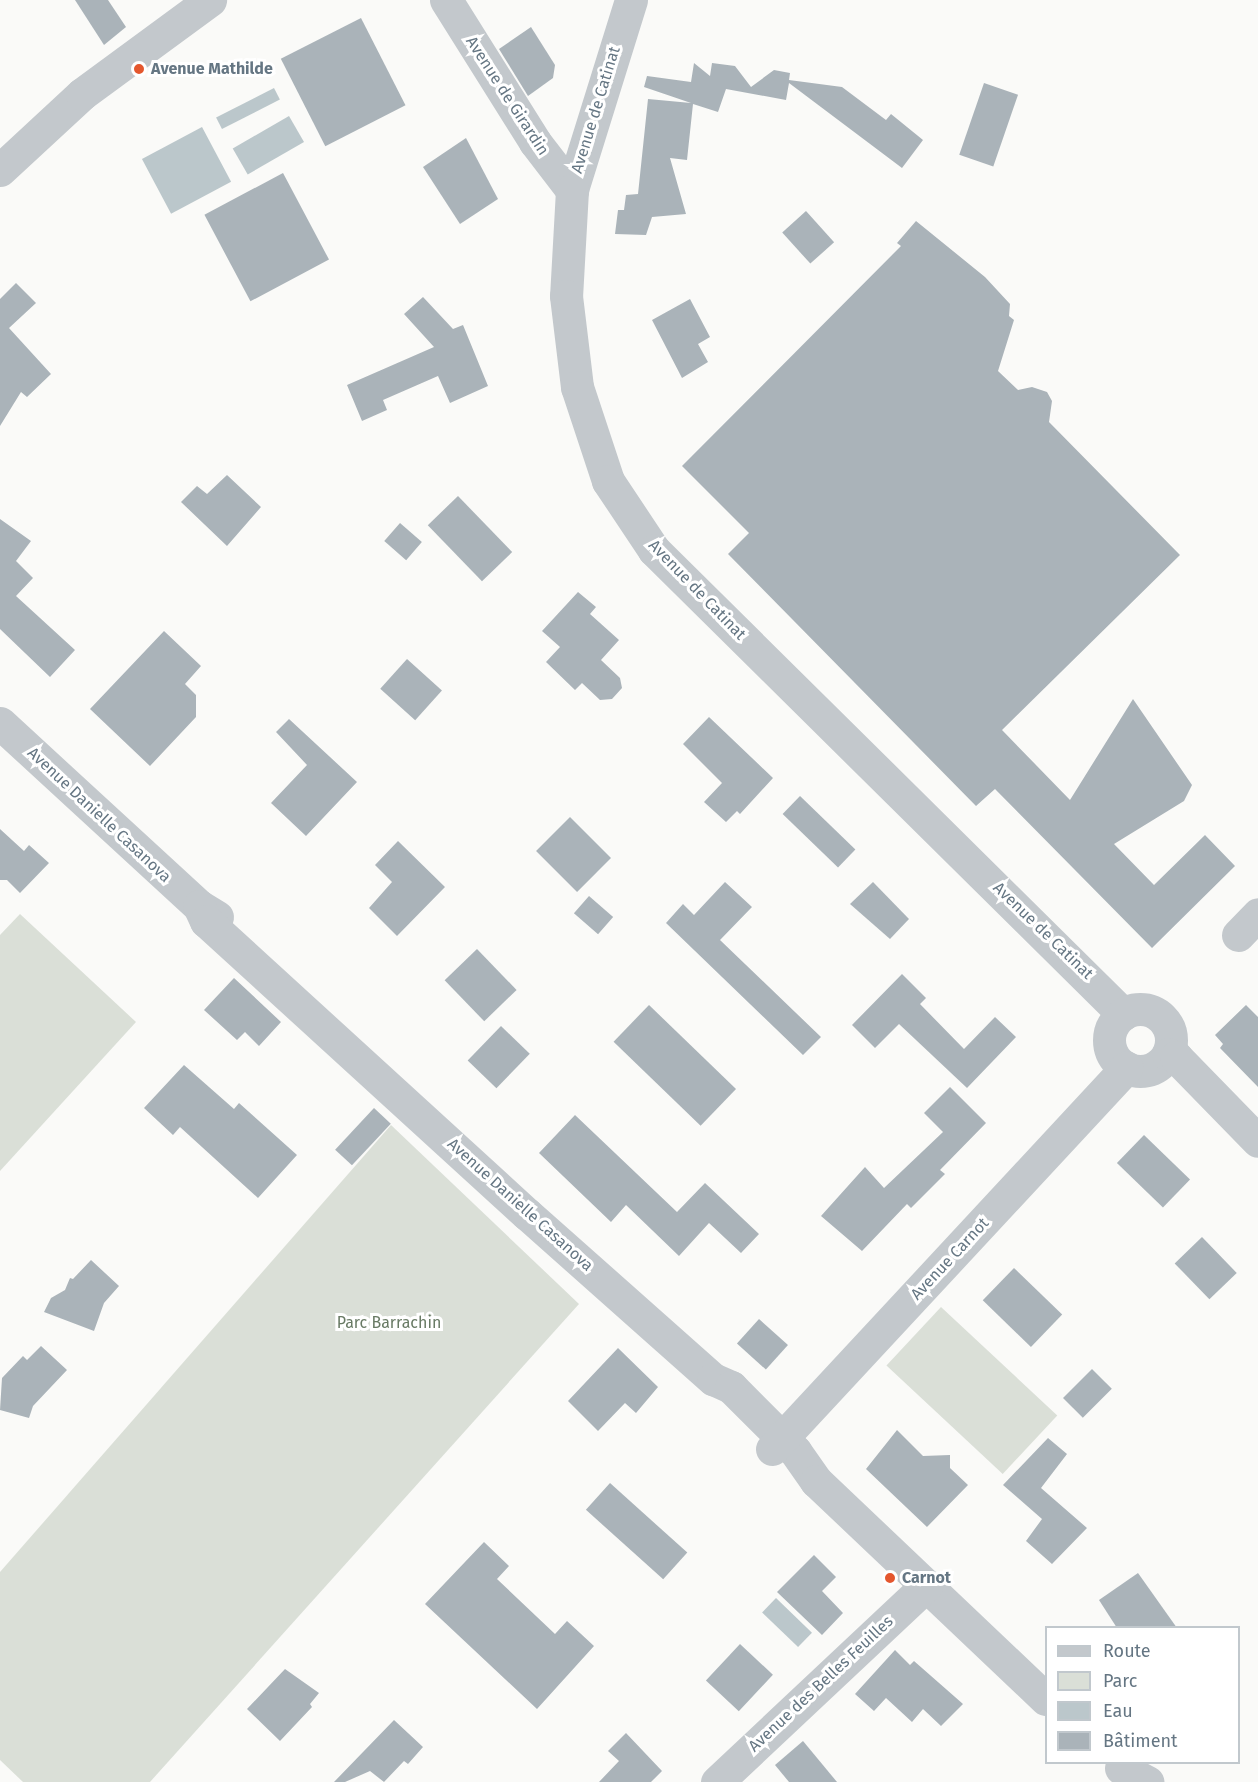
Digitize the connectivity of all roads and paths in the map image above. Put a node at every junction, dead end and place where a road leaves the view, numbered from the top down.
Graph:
1 (210, 0) edge
2 (446, 0) edge
3 (631, 0) edge
4 (0, 170) edge
5 (572, 190) junction
6 (0, 723) edge
7 (1123, 1014) junction
8 (1168, 1054) junction
9 (1127, 1067) junction
10 (1258, 1141) edge
11 (777, 1443) junction
12 (926, 1586) junction
13 (1045, 1697) edge
14 (717, 1782) edge

1 - 4 street
2 - 5 street, Avenue de Girardin
3 - 5 street, Avenue de Catinat
5 - 7 street, Avenue de Catinat
6 - 11 street, Avenue Danielle Casanova
7 - 8 street
7 - 9 street
8 - 9 street
8 - 10 street
9 - 11 street, Avenue Carnot
11 - 12 street, Avenue Danielle Casanova
12 - 13 street, Avenue Danielle Casanova
12 - 14 street, Avenue des Belles Feuilles

